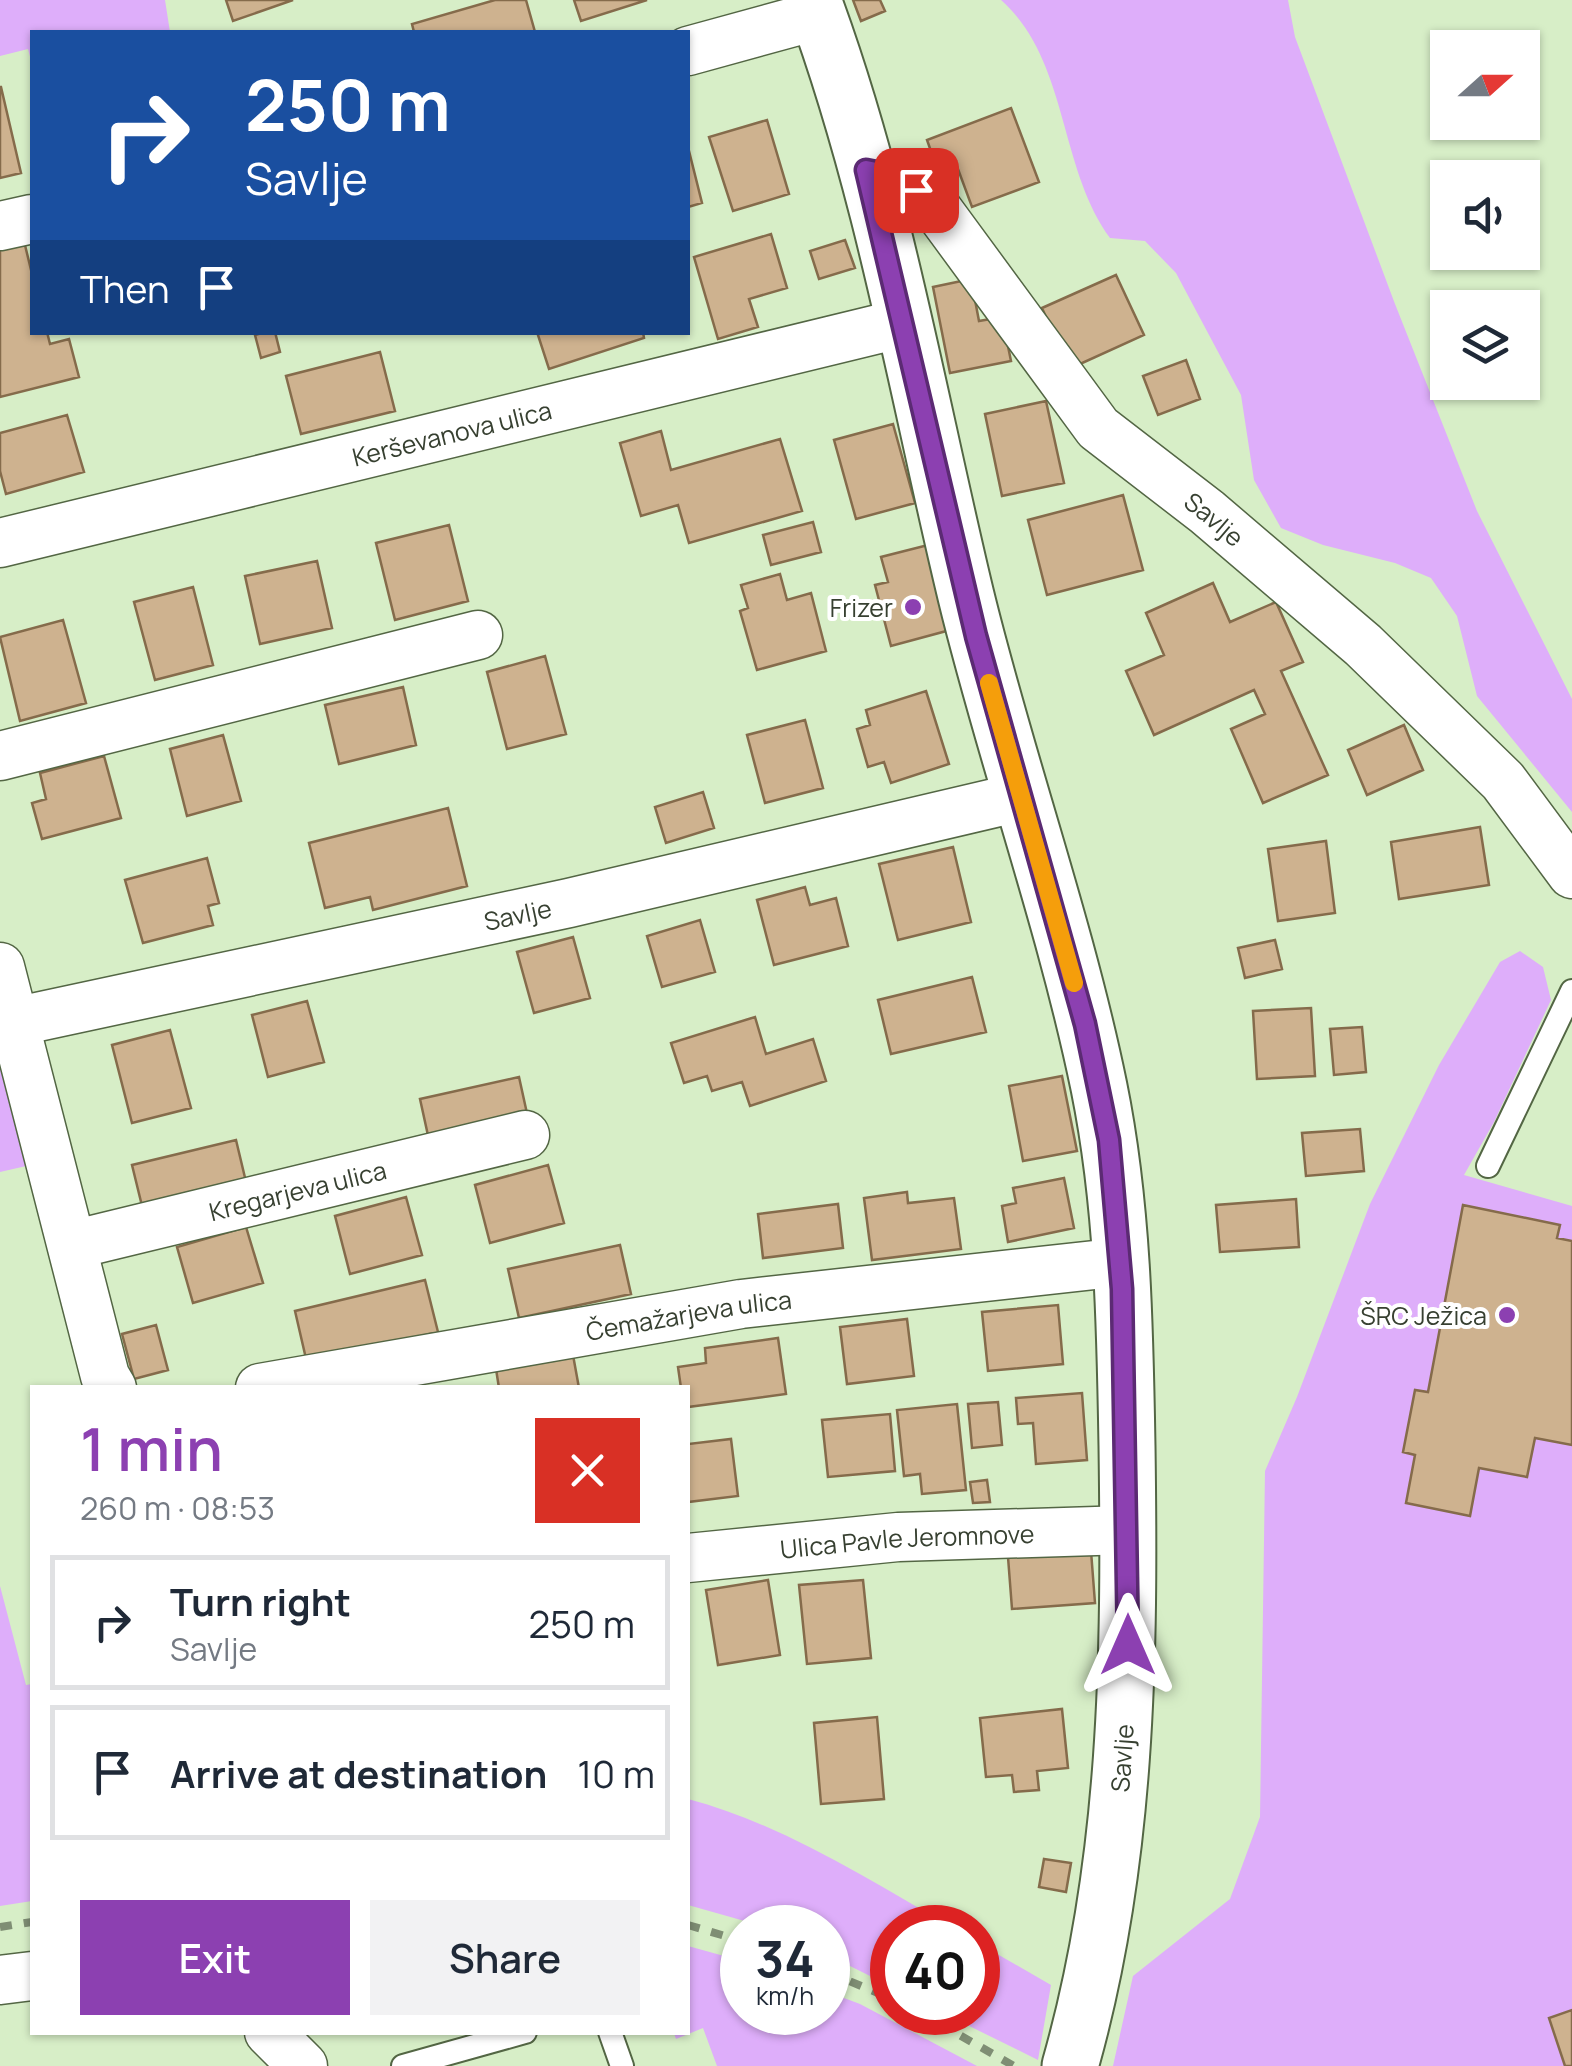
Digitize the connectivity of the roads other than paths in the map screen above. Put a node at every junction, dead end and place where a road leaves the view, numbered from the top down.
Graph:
1 (816, 8) edge
2 (690, 50) edge
3 (866, 170) junction
4 (30, 219) edge
5 (0, 226) edge
6 (902, 323) junction
7 (0, 543) edge
8 (478, 635) dead end
9 (0, 756) edge
10 (1020, 797) junction
11 (1572, 874) edge
12 (0, 967) edge
13 (1572, 991) edge
14 (14, 1022) junction
15 (525, 1134) dead end
16 (1488, 1166) dead end
17 (72, 1245) junction
18 (1122, 1262) junction
19 (110, 1385) edge
20 (277, 1385) edge
21 (1128, 1530) junction
22 (690, 1558) edge
23 (30, 1976) edge
24 (0, 1980) edge
25 (272, 2035) edge
26 (513, 2035) edge
27 (611, 2035) edge
28 (303, 2066) edge
29 (403, 2066) edge
30 (622, 2066) edge
31 (1070, 2066) edge

1 - 2 street
1 - 3 street, Savlje
3 - 6 street, Savlje
3 - 11 street, Savlje
4 - 5 street
6 - 7 street, Kerševanova ulica
6 - 10 street, Savlje
8 - 9 street
10 - 14 street, Savlje
10 - 18 street, Savlje
12 - 14 street
13 - 16 lane
14 - 17 street
15 - 17 street, Kregarjeva ulica
17 - 19 street
18 - 20 street, Čemažarjeva ulica
18 - 21 street, Savlje
21 - 22 street, Ulica Pavle Jeromnove
21 - 31 street, Savlje
23 - 24 street
25 - 28 street
26 - 29 lane
27 - 30 lane

